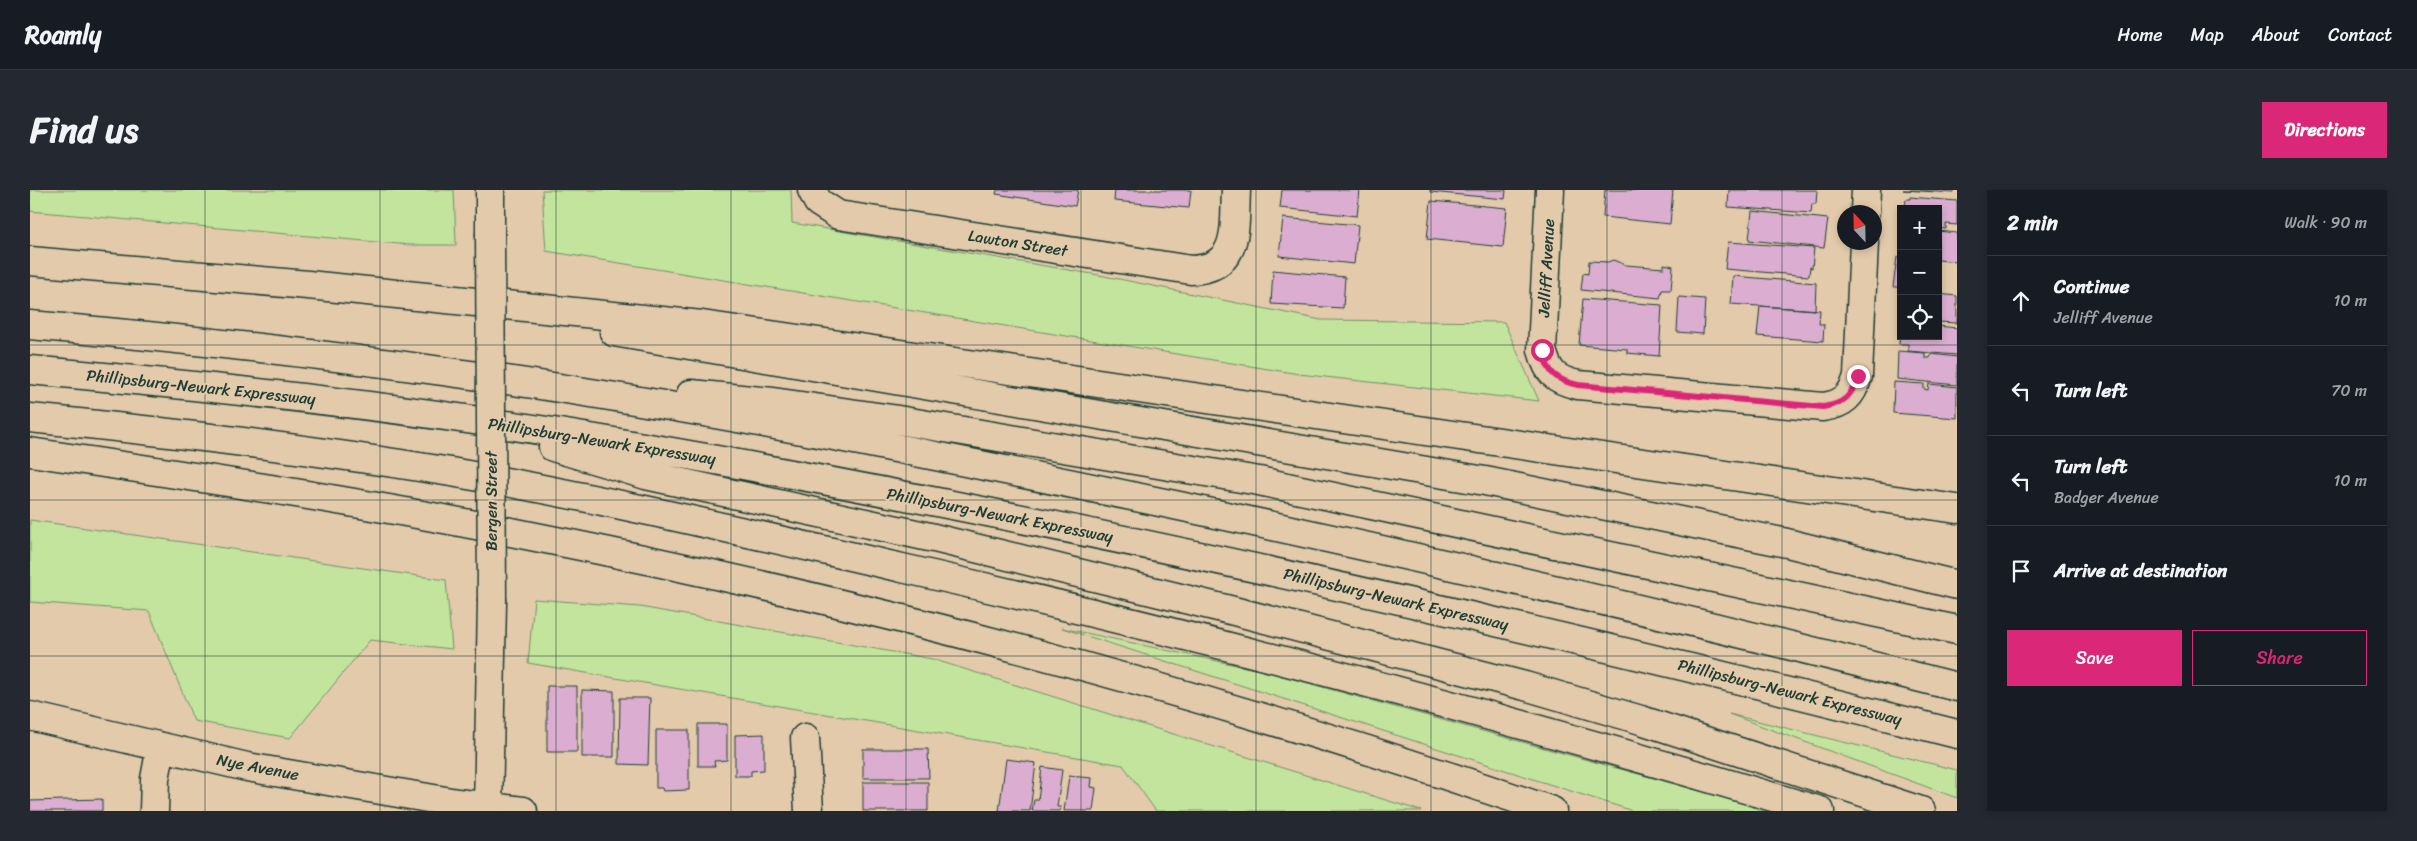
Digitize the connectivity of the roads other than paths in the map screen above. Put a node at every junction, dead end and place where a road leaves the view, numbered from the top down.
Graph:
1 (490, 190) edge
2 (1236, 190) edge
3 (1550, 190) edge
4 (1866, 190) edge
5 (815, 196) edge
6 (1865, 205) edge
7 (1864, 250) edge
8 (30, 261) edge
9 (393, 295) junction
10 (30, 325) edge
11 (383, 364) junction
12 (30, 370) edge
13 (454, 417) junction
14 (30, 418) edge
15 (30, 452) edge
16 (1957, 509) edge
17 (1957, 585) edge
18 (1957, 630) edge
19 (1957, 687) edge
20 (30, 716) edge
21 (1957, 734) edge
22 (805, 738) dead end
23 (161, 747) junction
24 (488, 809) edge
25 (154, 811) edge
26 (522, 811) edge
27 (809, 811) edge
28 (1552, 811) edge
29 (1820, 811) edge
30 (1921, 811) edge

1 - 24 main road, Bergen Street, bridge
2 - 5 main road, Lawton Street
3 - 7 main road, Jelliff Avenue
4 - 6 main road
8 - 9 main road
9 - 16 main road
9 - 17 main road
10 - 11 main road
11 - 18 main road
11 - 19 main road
12 - 13 main road, Phillipsburg-Newark Expressway
13 - 21 main road, Phillipsburg-Newark Expressway
13 - 30 main road
14 - 29 main road
15 - 28 main road
20 - 23 main road, Nye Avenue
22 - 27 main road
23 - 24 main road, Nye Avenue
23 - 25 main road
24 - 26 main road, Nye Avenue

